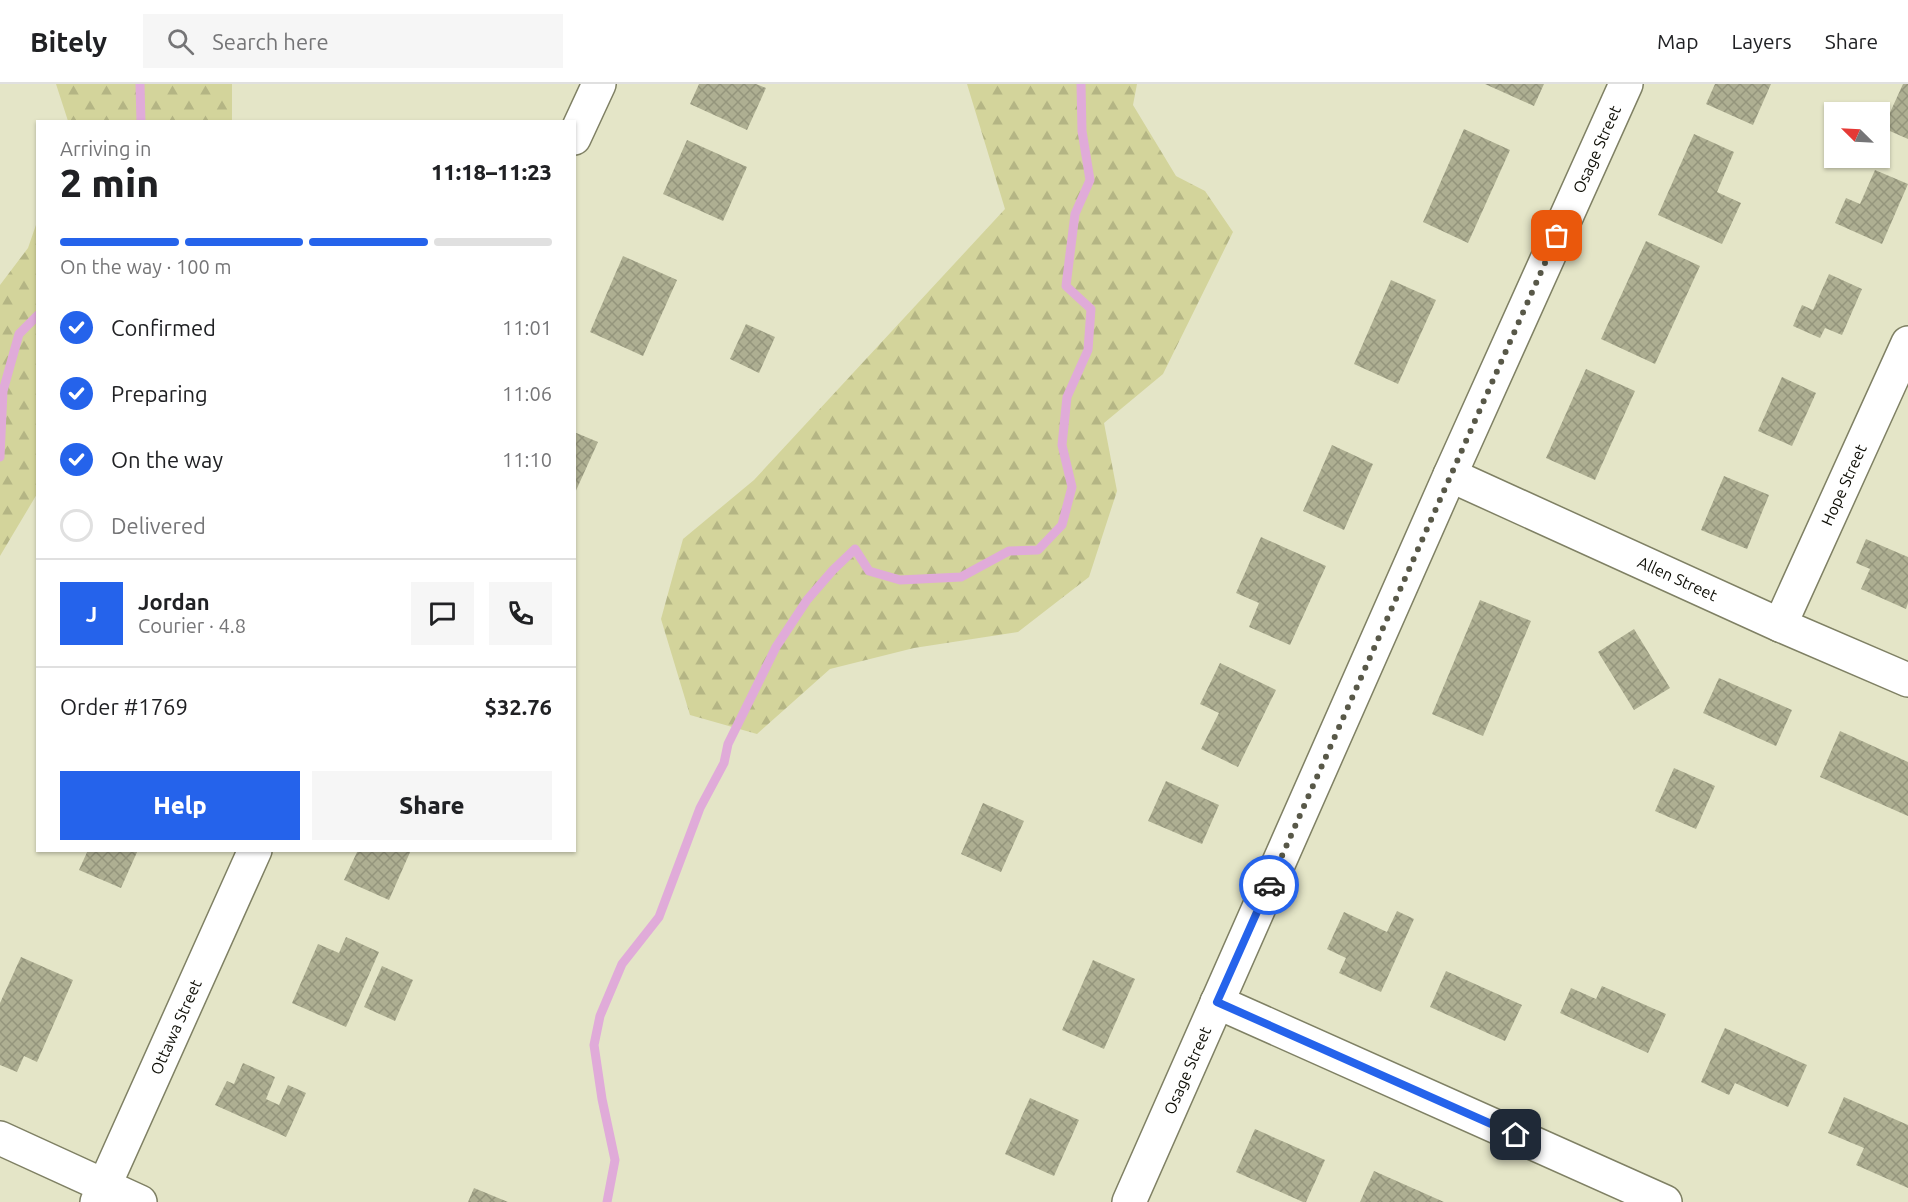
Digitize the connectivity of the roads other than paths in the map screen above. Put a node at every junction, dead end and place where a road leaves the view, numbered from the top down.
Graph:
1 (599, 84) edge
2 (1626, 84) edge
3 (576, 134) edge
4 (1908, 343) edge
5 (1450, 475) junction
6 (1780, 625) junction
7 (1908, 680) edge
8 (254, 852) edge
9 (1217, 1002) junction
10 (0, 1138) edge
11 (101, 1194) edge
12 (140, 1202) edge
13 (1129, 1202) edge
14 (1665, 1202) edge

1 - 3 street
2 - 5 street, Osage Street
4 - 6 street, Hope Street
5 - 6 street, Allen Street
5 - 9 street, Osage Street
6 - 7 street, Allen Street
8 - 11 street, Ottawa Street
9 - 13 street, Osage Street
9 - 14 street
10 - 11 street
11 - 12 street

